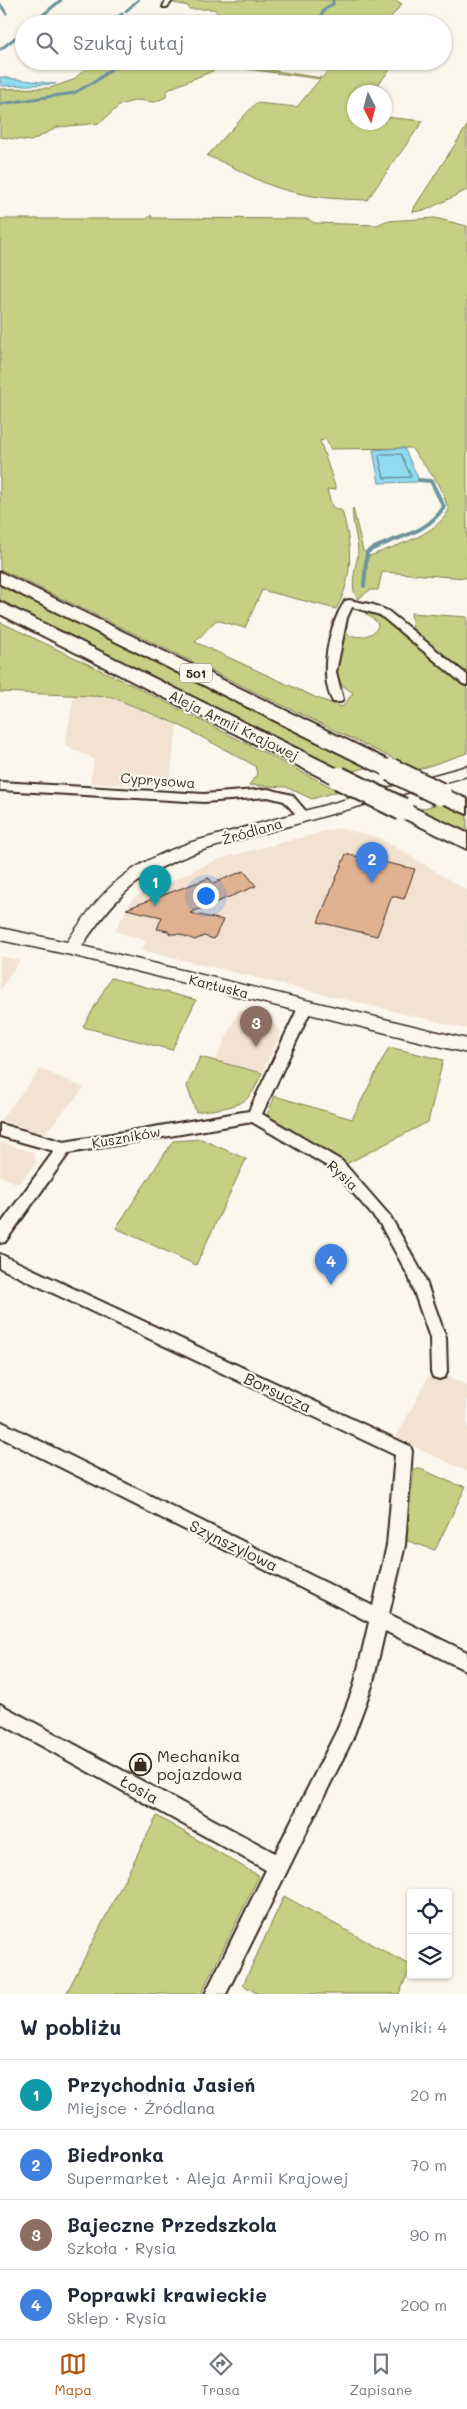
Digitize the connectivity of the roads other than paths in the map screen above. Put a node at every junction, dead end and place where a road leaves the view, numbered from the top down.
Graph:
1 (0, 577) edge
2 (0, 607) edge
3 (467, 681) edge
4 (337, 699) dead end
5 (467, 771) edge
6 (0, 786) edge
7 (467, 807) edge
8 (304, 816) junction
9 (467, 842) edge
10 (0, 934) edge
11 (71, 949) junction
12 (305, 1008) junction
13 (467, 1046) edge
14 (254, 1116) junction
15 (0, 1130) edge
16 (64, 1148) junction
17 (0, 1238) edge
18 (0, 1261) edge
19 (439, 1372) dead end
20 (0, 1429) edge
21 (380, 1618) junction
22 (467, 1662) edge
23 (0, 1713) edge
24 (280, 1866) junction
25 (215, 1994) edge

1 - 7 main road, 501, bridge
2 - 9 main road, Aleja Armii Krajowej / 501, bridge
3 - 4 street
5 - 8 street, Źródlana
6 - 8 street, Cyprysowa
8 - 11 street, Źródlana
10 - 11 street, Kartuska
11 - 12 street, Kartuska
12 - 13 street, Kartuska
12 - 14 street
14 - 16 street, Kuszników
14 - 19 street, Rysia
15 - 16 street, Kuszników
16 - 17 street
18 - 21 street, Borsucza
20 - 21 street, Szynszylowa
21 - 22 street, Szynszylowa
21 - 24 street
23 - 24 street, Łosia
24 - 25 street

